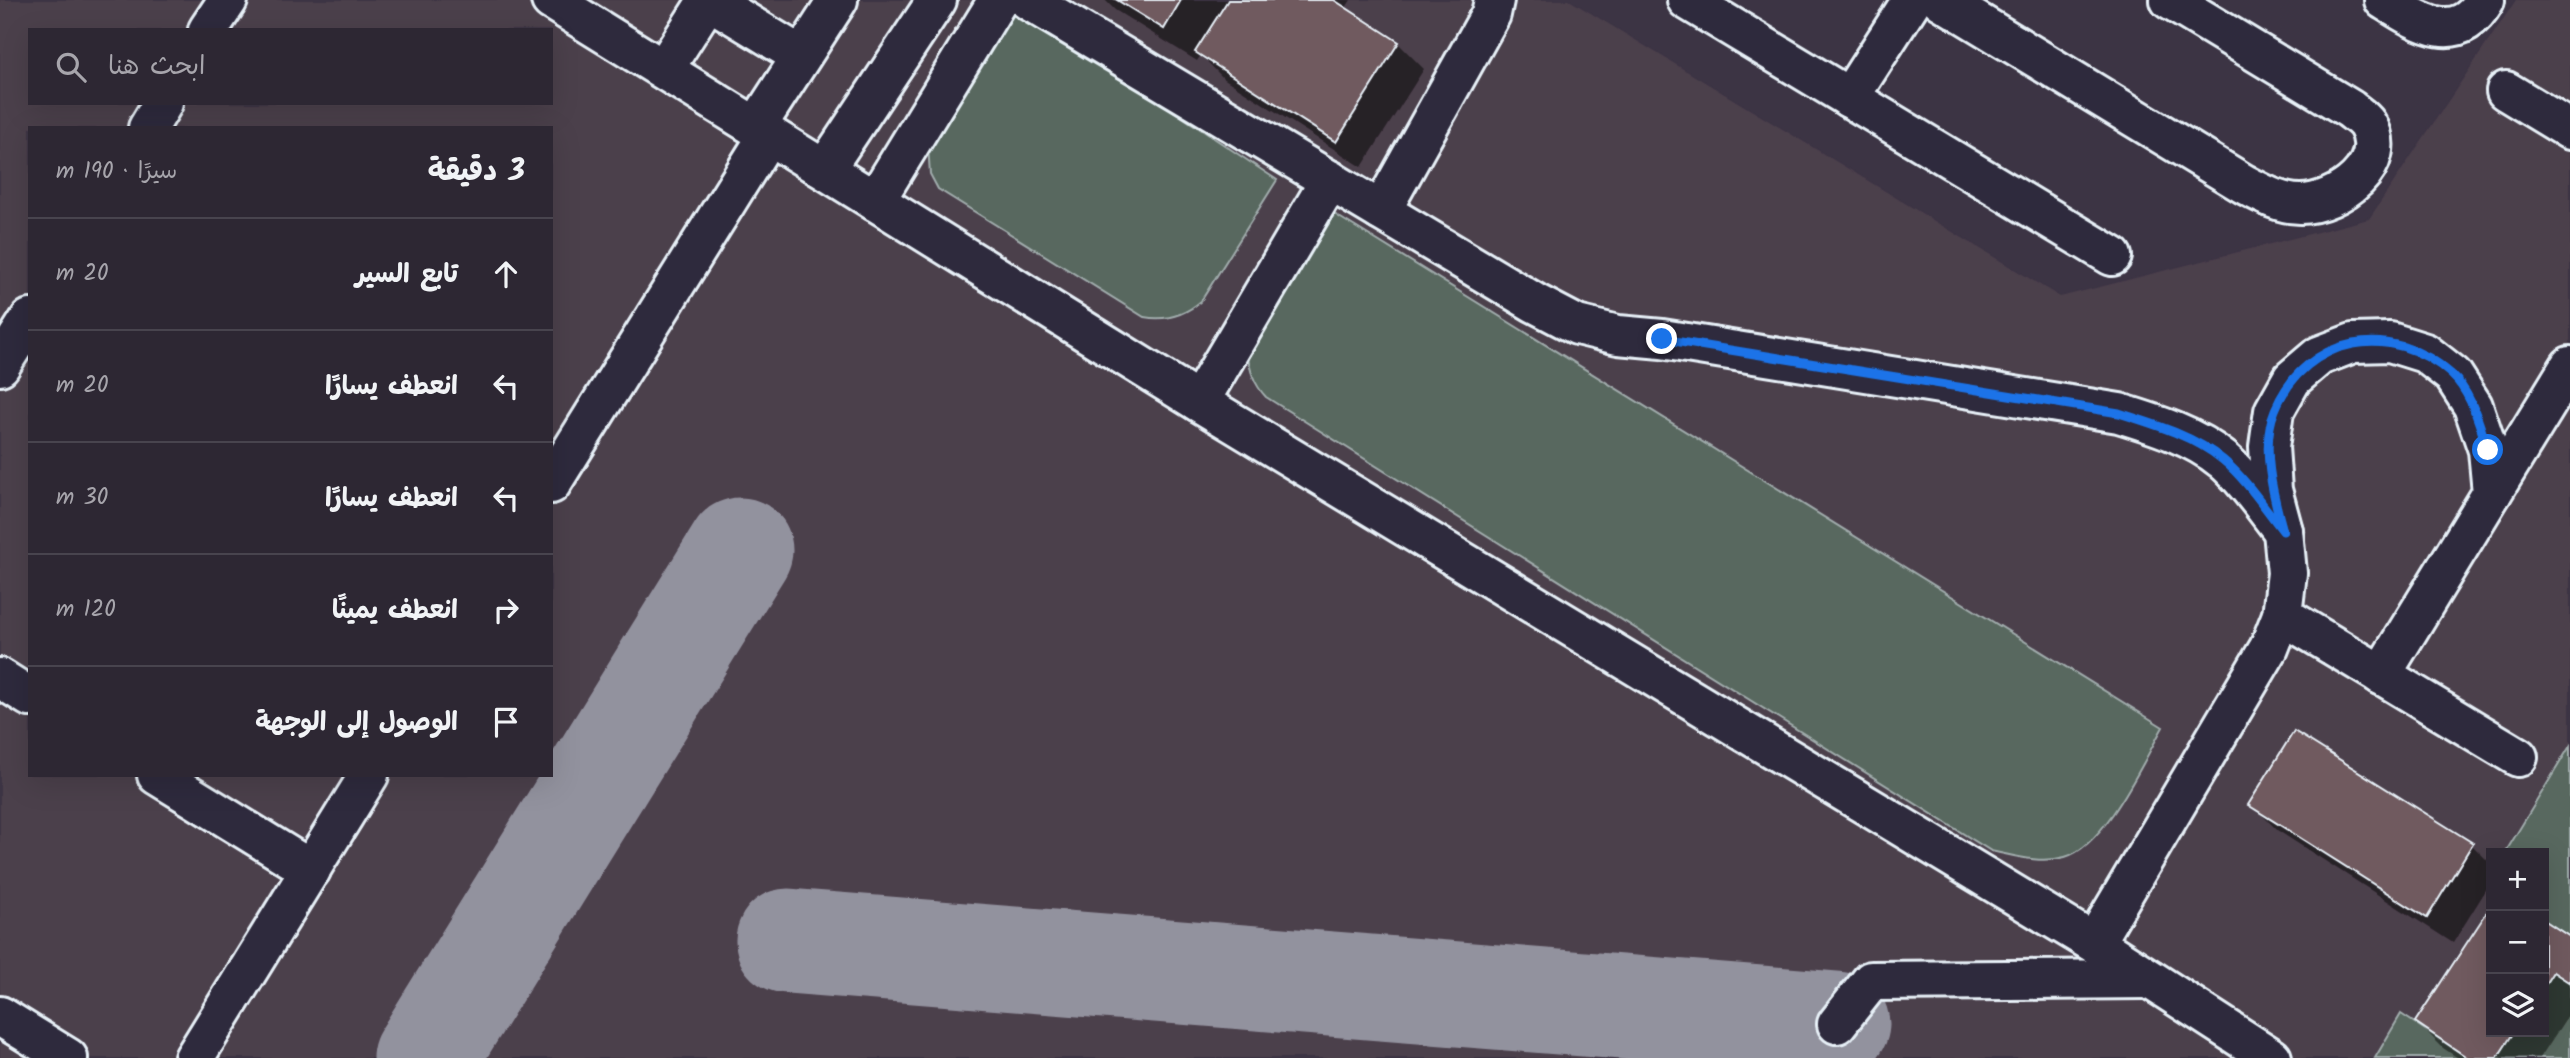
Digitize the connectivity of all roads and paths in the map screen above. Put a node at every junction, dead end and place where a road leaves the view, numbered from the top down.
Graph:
1 (228, 0) edge
2 (551, 0) edge
3 (708, 0) edge
4 (838, 0) edge
5 (937, 0) edge
6 (952, 0) edge
7 (1028, 0) edge
8 (1494, 0) edge
9 (1687, 0) edge
10 (1912, 0) edge
11 (1941, 0) edge
12 (2171, 0) edge
13 (2384, 0) edge
14 (2485, 0) edge
15 (992, 10) edge
16 (209, 28) edge
17 (801, 56) junction
18 (664, 69) junction
19 (2506, 91) dead end
20 (1849, 98) junction
21 (162, 105) edge
22 (149, 126) edge
23 (2570, 130) edge
24 (762, 131) junction
25 (825, 169) junction
26 (1330, 180) junction
27 (875, 201) junction
28 (1381, 211) junction
29 (2112, 256) dead end
30 (28, 321) edge
31 (0, 366) edge
32 (2570, 366) edge
33 (1199, 402) junction
34 (2557, 414) edge
35 (562, 442) edge
36 (553, 476) edge
37 (2492, 493) junction
38 (2283, 531) junction
39 (2282, 615) junction
40 (2381, 675) junction
41 (0, 678) edge
42 (28, 696) edge
43 (2518, 757) dead end
44 (160, 777) edge
45 (368, 777) edge
46 (311, 870) junction
47 (2094, 943) junction
48 (2149, 979) junction
49 (0, 1016) edge
50 (1838, 1024) dead end
51 (2259, 1055) edge
52 (68, 1058) edge
53 (194, 1058) edge

1 - 16 lane
2 - 18 lane
3 - 17 lane
3 - 18 lane
4 - 17 lane
5 - 25 lane
6 - 15 lane
7 - 26 lane
8 - 28 lane
9 - 20 lane
10 - 20 lane
11 - 12 lane
13 - 14 lane
15 - 27 lane
17 - 24 lane
18 - 24 lane
19 - 23 lane
20 - 29 lane
21 - 22 lane
24 - 25 lane
24 - 35 lane
25 - 27 lane
26 - 28 lane
26 - 33 lane
27 - 33 lane
28 - 38 lane
30 - 31 lane
32 - 34 lane
33 - 47 lane
34 - 37 lane
35 - 36 lane
37 - 38 lane
37 - 40 lane
38 - 39 lane
39 - 40 lane
39 - 47 lane
40 - 43 lane
41 - 42 lane
44 - 46 lane
45 - 46 lane
46 - 53 lane
47 - 48 lane
48 - 50 lane
48 - 51 lane
49 - 52 lane

